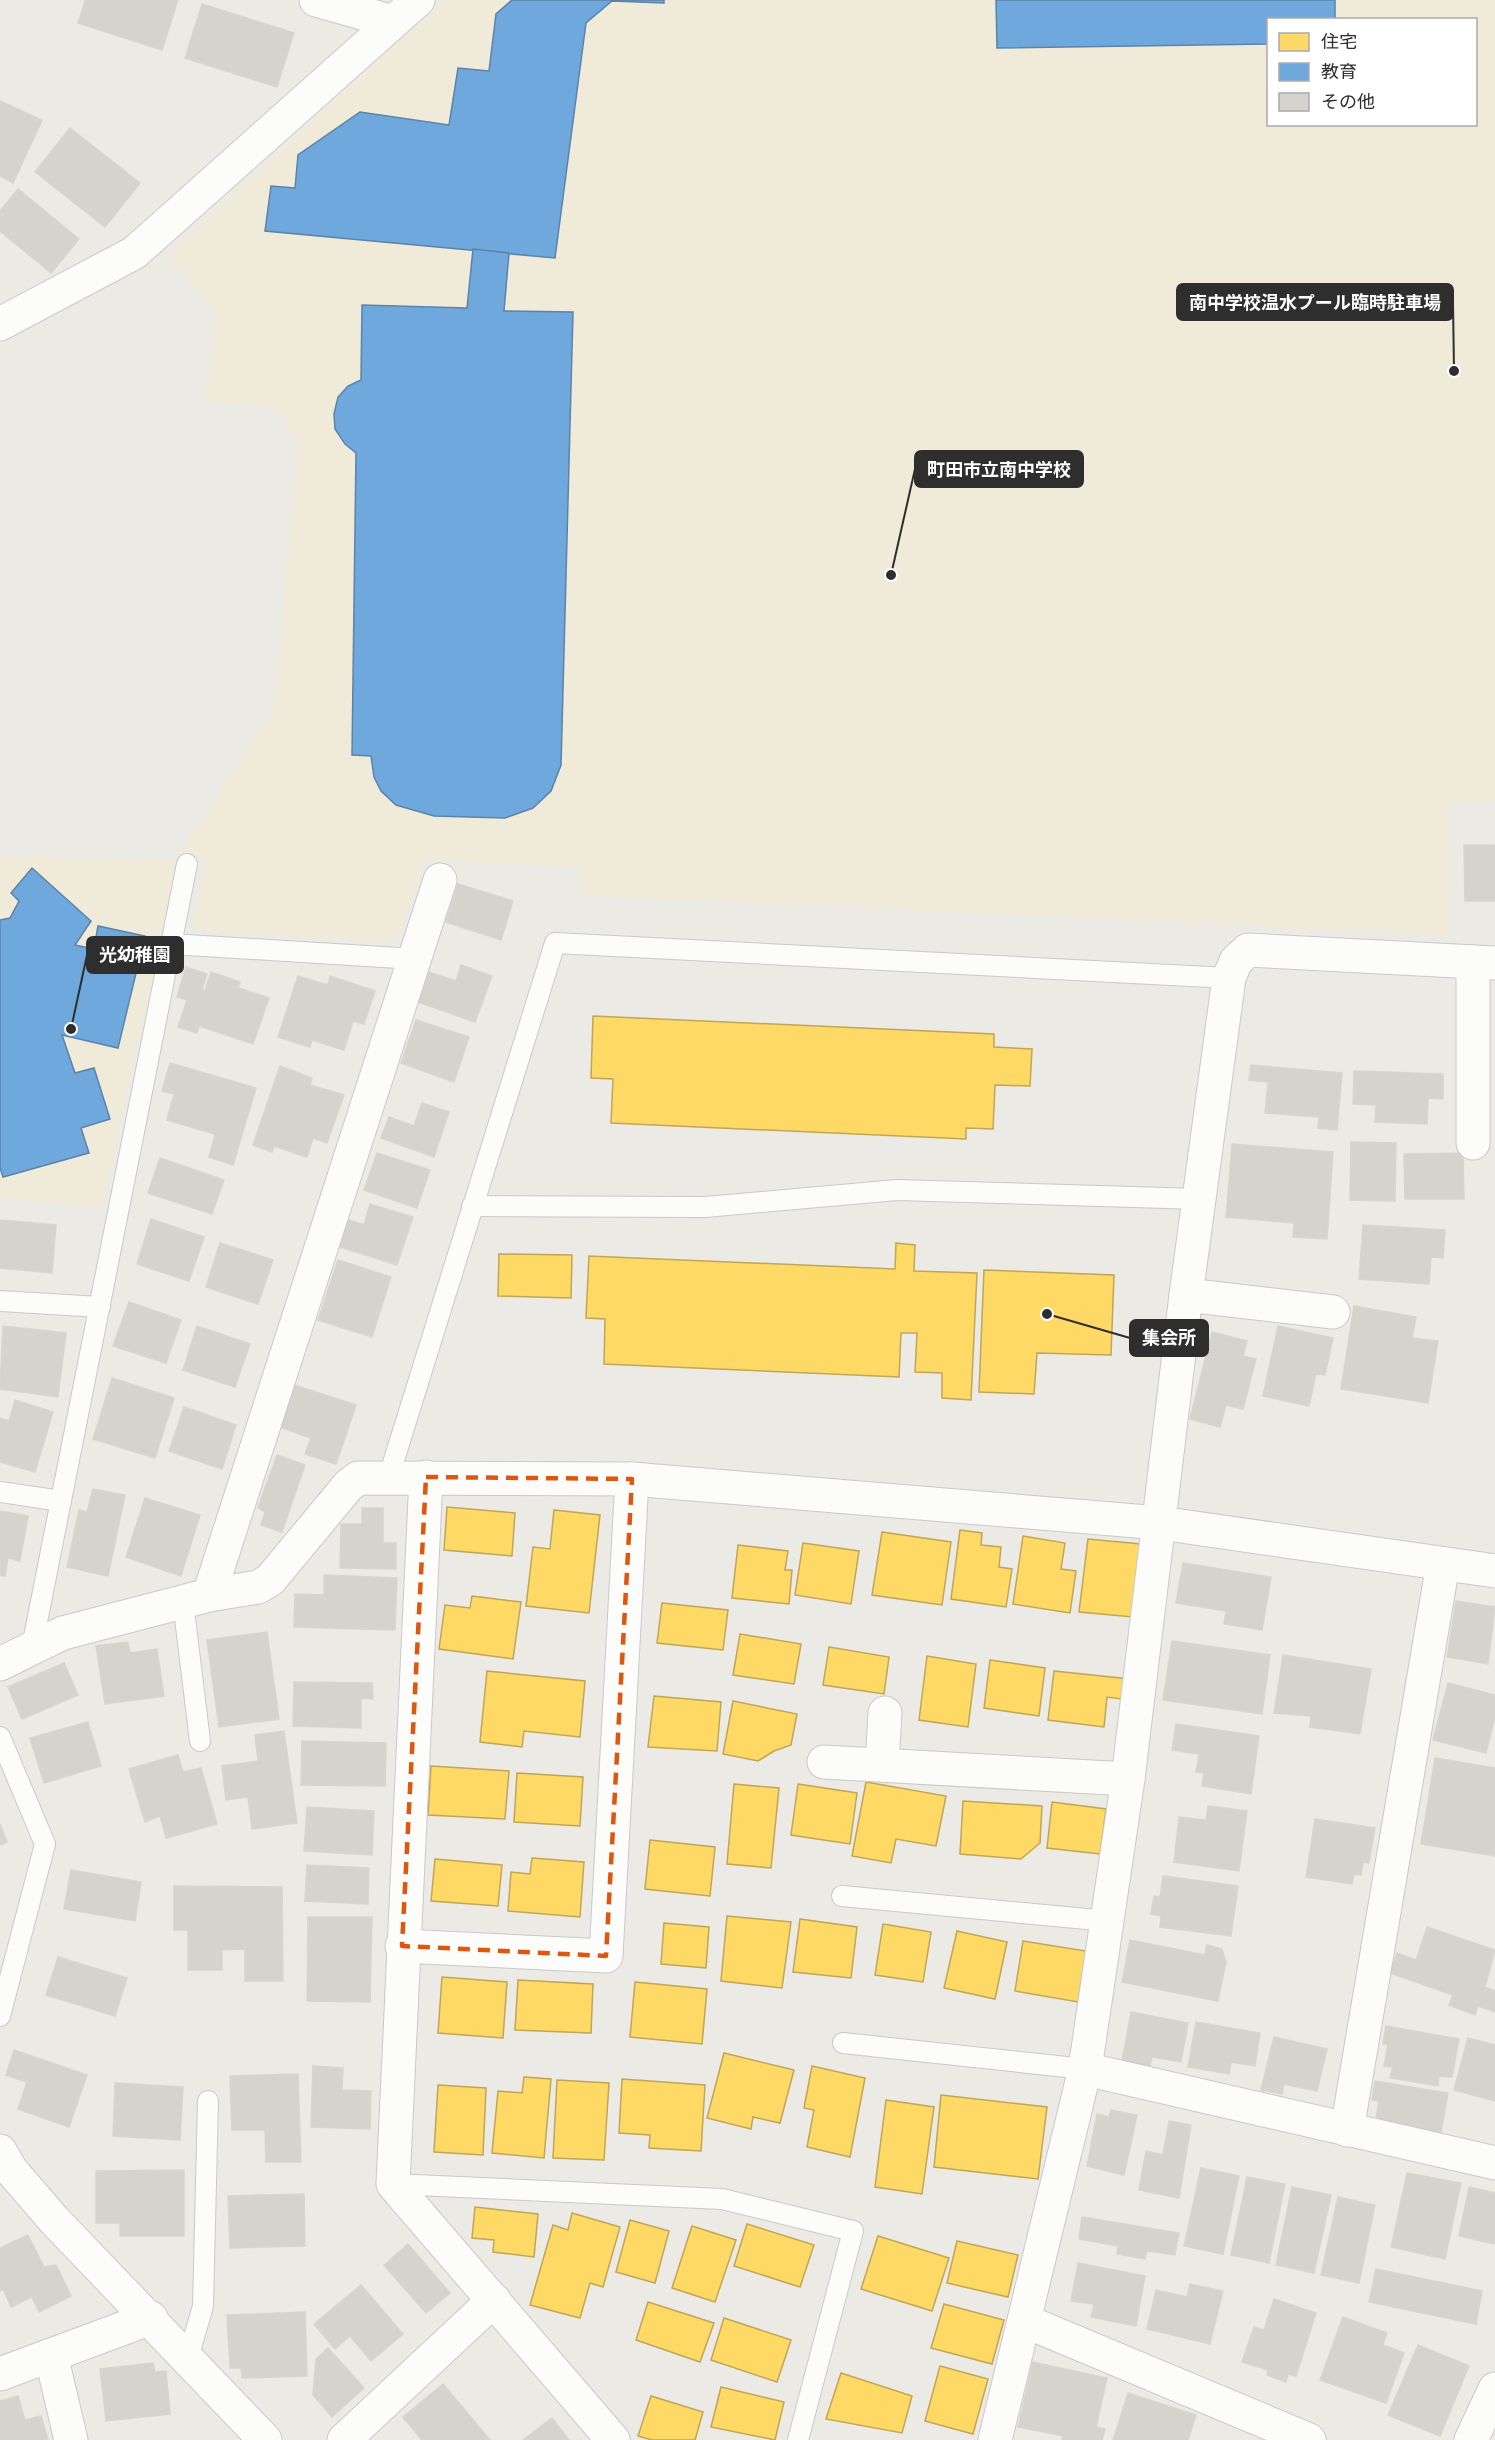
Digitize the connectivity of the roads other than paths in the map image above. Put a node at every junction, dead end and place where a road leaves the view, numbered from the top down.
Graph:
1 (316, 0) edge
2 (418, 0) edge
3 (393, 22) junction
4 (0, 324) edge
5 (188, 864) dead end
6 (440, 880) dead end
7 (171, 944) junction
8 (414, 959) junction
9 (1484, 962) edge
10 (1230, 978) junction
11 (1473, 1143) dead end
12 (1199, 1199) junction
13 (472, 1206) junction
14 (1186, 1295) junction
15 (0, 1301) edge
16 (100, 1307) junction
17 (1333, 1312) dead end
18 (389, 1476) junction
19 (426, 1477) junction
20 (632, 1479) junction
21 (0, 1492) edge
22 (61, 1501) junction
23 (1160, 1523) junction
24 (1443, 1564) junction
25 (1495, 1571) edge
26 (196, 1598) junction
27 (32, 1647) junction
28 (0, 1664) edge
29 (885, 1713) dead end
30 (0, 1737) edge
31 (200, 1741) dead end
32 (824, 1762) dead end
33 (882, 1765) junction
34 (1128, 1779) junction
35 (842, 1896) dead end
36 (1108, 1921) junction
37 (402, 1947) junction
38 (0, 2016) edge
39 (843, 2043) dead end
40 (1086, 2069) junction
41 (208, 2101) dead end
42 (1347, 2130) junction
43 (0, 2151) edge
44 (1495, 2163) edge
45 (393, 2184) junction
46 (494, 2300) junction
47 (151, 2318) junction
48 (1025, 2321) junction
49 (51, 2355) junction
50 (188, 2358) junction
51 (0, 2374) edge
52 (1495, 2389) edge
53 (71, 2440) edge
54 (265, 2440) edge
55 (344, 2440) edge
56 (614, 2440) edge
57 (798, 2440) edge
58 (995, 2440) edge
59 (1309, 2440) edge
60 (1471, 2440) edge

1 - 3 street
2 - 3 street
3 - 4 street
5 - 7 lane
6 - 8 street
7 - 8 lane
7 - 16 lane
8 - 26 street
9 - 10 street
9 - 11 street
10 - 12 street
10 - 13 lane
12 - 13 lane
12 - 14 street
13 - 18 lane
14 - 17 street
14 - 23 street
15 - 16 lane
16 - 22 lane
18 - 19 street
18 - 26 street
19 - 20 street
19 - 37 street
20 - 23 street
20 - 37 street
21 - 22 lane
22 - 27 lane
23 - 24 street
23 - 34 street
24 - 25 street
24 - 42 street
26 - 27 street
26 - 31 lane
27 - 28 street
29 - 33 street
30 - 38 lane
32 - 33 street
33 - 34 street
34 - 36 street
35 - 36 lane
36 - 40 street
37 - 45 street
39 - 40 lane
40 - 42 street
40 - 48 street
41 - 50 lane
42 - 44 street
43 - 47 street
45 - 46 street
45 - 57 lane
46 - 55 street
46 - 56 street
47 - 49 street
47 - 50 street
48 - 58 street
48 - 59 street
49 - 51 street
49 - 53 street
50 - 54 street
52 - 60 street

